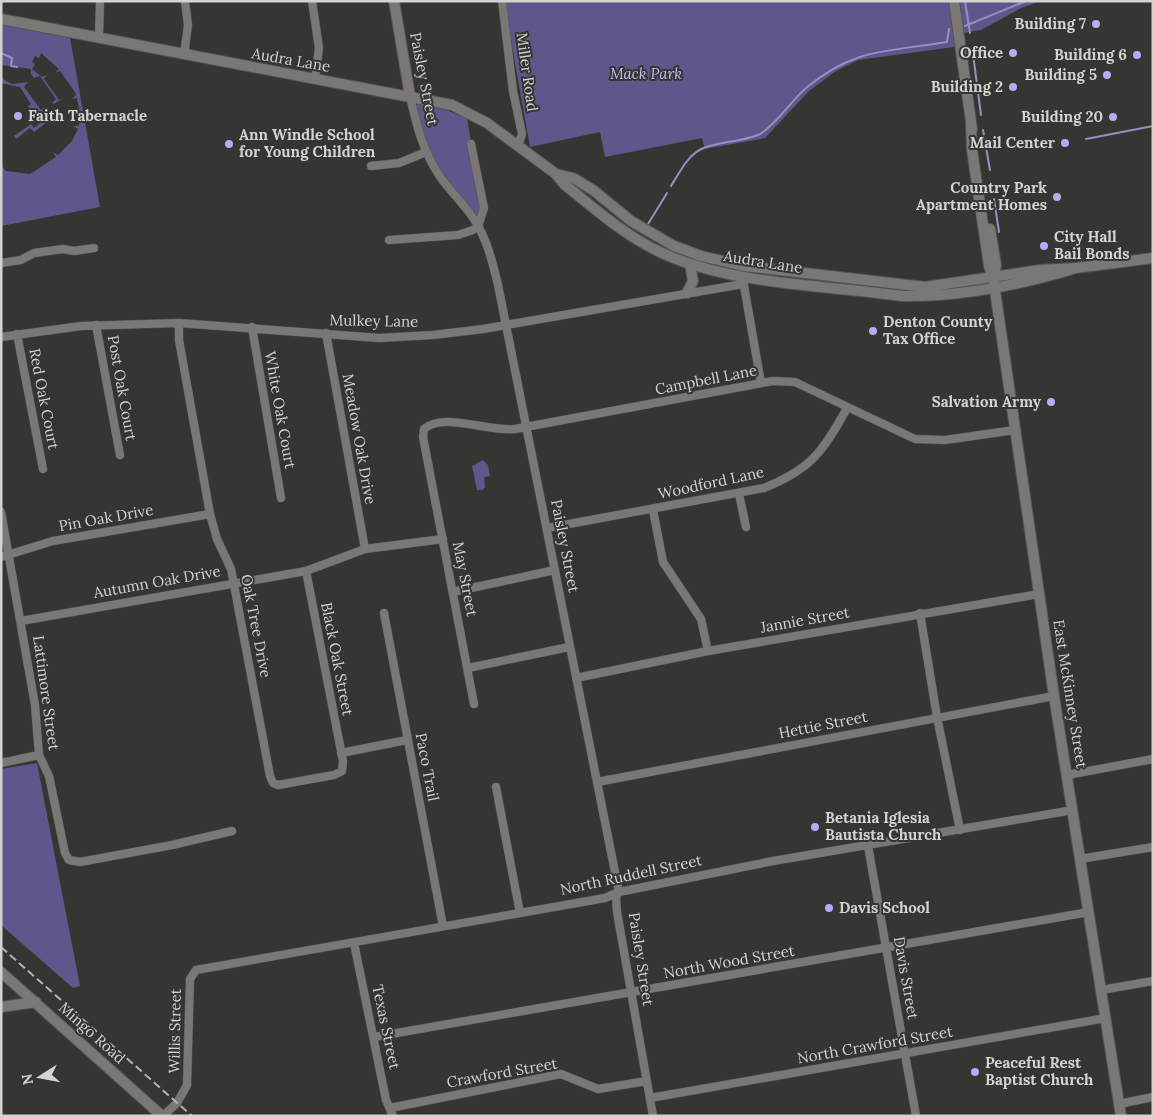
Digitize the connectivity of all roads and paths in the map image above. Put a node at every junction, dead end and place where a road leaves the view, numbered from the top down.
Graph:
1 (100, 1) edge
2 (185, 1) edge
3 (312, 1) edge
4 (394, 1) edge
5 (502, 1) edge
6 (954, 1) edge
7 (1, 19) edge
8 (99, 37) junction
9 (184, 55) junction
10 (315, 79) junction
11 (410, 96) junction
12 (471, 144) dead end
13 (518, 146) junction
14 (426, 152) junction
15 (371, 166) dead end
16 (556, 174) junction
17 (614, 208) junction
18 (607, 218) junction
19 (478, 226) junction
20 (389, 240) dead end
21 (94, 248) dead end
22 (1153, 258) edge
23 (1, 263) edge
24 (690, 264) junction
25 (743, 275) junction
26 (993, 282) junction
27 (687, 293) junction
28 (179, 323) junction
29 (96, 325) junction
30 (506, 325) junction
31 (252, 327) junction
32 (326, 333) junction
33 (17, 334) junction
34 (1, 337) edge
35 (761, 383) junction
36 (847, 408) junction
37 (526, 427) junction
38 (1015, 430) junction
39 (120, 455) dead end
40 (427, 459) joint
41 (43, 469) dead end
42 (739, 494) junction
43 (281, 498) dead end
44 (653, 510) junction
45 (1, 512) edge
46 (210, 514) junction
47 (746, 527) dead end
48 (547, 528) junction
49 (443, 539) junction
50 (365, 550) junction
51 (5, 556) edge
52 (555, 570) junction
53 (306, 571) junction
54 (234, 582) junction
55 (453, 592) junction
56 (1039, 594) junction
57 (384, 613) dead end
58 (920, 613) junction
59 (21, 621) junction
60 (569, 646) junction
61 (708, 651) junction
62 (468, 668) junction
63 (576, 678) junction
64 (1054, 696) junction
65 (474, 704) dead end
66 (937, 717) junction
67 (407, 740) junction
68 (341, 753) junction
69 (39, 755) junction
70 (1153, 759) edge
71 (1, 763) edge
72 (1067, 775) junction
73 (597, 782) junction
74 (496, 788) dead end
75 (1073, 810) junction
76 (960, 830) junction
77 (232, 831) dead end
78 (868, 846) junction
79 (1153, 847) edge
80 (1080, 859) junction
81 (619, 892) junction
82 (1089, 912) junction
83 (520, 913) junction
84 (442, 926) junction
85 (354, 943) junction
86 (886, 948) junction
87 (196, 970) joint
88 (1, 972) edge
89 (1153, 981) edge
90 (1101, 990) junction
91 (630, 993) junction
92 (36, 1002) junction
93 (1, 1007) edge
94 (1106, 1018) junction
95 (374, 1037) junction
96 (905, 1054) junction
97 (647, 1081) junction
98 (1153, 1097) edge
99 (650, 1098) junction
100 (1119, 1104) junction
101 (390, 1108) junction
102 (162, 1116) edge
103 (393, 1116) edge
104 (654, 1116) edge
105 (916, 1116) edge
106 (1121, 1116) edge

1 - 8 street
2 - 9 street
3 - 10 street
4 - 11 street, Paisley Street
5 - 13 street, Miller Road
6 - 26 street, East McKinney Street
7 - 8 street, Audra Lane
8 - 9 street, Audra Lane
9 - 10 street, Audra Lane
10 - 11 street, Audra Lane
11 - 13 street, Audra Lane
11 - 14 street, Paisley Street
12 - 19 street
13 - 16 street, Audra Lane
14 - 15 street
14 - 19 street, Paisley Street
16 - 17 street, Audra Lane
16 - 18 street, Audra Lane
17 - 18 street
17 - 25 street, Audra Lane
18 - 24 street, Audra Lane
19 - 20 street
19 - 30 street, Paisley Street
21 - 23 street
22 - 26 street, Audra Lane
24 - 25 street, Audra Lane
24 - 27 street
25 - 26 street, Audra Lane
25 - 27 street, Mulkey Lane
25 - 35 street
26 - 38 street, East McKinney Street
27 - 30 street, Mulkey Lane
28 - 29 street, Mulkey Lane
28 - 31 street, Mulkey Lane
28 - 46 street, Oak Tree Drive
29 - 33 street, Mulkey Lane
29 - 39 street, Post Oak Court
30 - 32 street, Mulkey Lane
30 - 37 street, Paisley Street
31 - 32 street, Mulkey Lane
31 - 43 street, White Oak Court
32 - 50 street, Meadow Oak Drive
33 - 34 street, Mulkey Lane
33 - 41 street, Red Oak Court
35 - 36 street, Campbell Lane
35 - 37 street, Campbell Lane
36 - 38 street, Campbell Lane
36 - 42 street, Woodford Lane
37 - 40 street, Campbell Lane
37 - 48 street, Paisley Street
38 - 56 street, East McKinney Street
40 - 49 street, May Street
42 - 44 street, Woodford Lane
42 - 47 street
44 - 48 street, Woodford Lane
44 - 61 street
45 - 51 street, Lattimore Street
46 - 51 street, Pin Oak Drive
46 - 54 street, Oak Tree Drive
48 - 52 street, Paisley Street
49 - 50 street, Autumn Oak Drive
49 - 55 street, May Street
50 - 53 street, Autumn Oak Drive
51 - 59 street, Lattimore Street
52 - 55 street
52 - 60 street, Paisley Street
53 - 54 street, Autumn Oak Drive
53 - 68 street, Black Oak Street
54 - 59 street, Autumn Oak Drive
54 - 68 street, Oak Tree Drive
55 - 62 street, May Street
56 - 58 street, Jannie Street
56 - 64 street, East McKinney Street
57 - 67 street, Paco Trail
58 - 61 street, Jannie Street
58 - 66 street
59 - 69 street, Lattimore Street
60 - 62 street
60 - 63 street, Paisley Street
61 - 63 street, Jannie Street
62 - 65 street, May Street
63 - 73 street, Paisley Street
64 - 66 street, Hettie Street
64 - 72 street, East McKinney Street
66 - 73 street, Hettie Street
66 - 76 street
67 - 68 street
67 - 84 street, Paco Trail
69 - 71 street
69 - 77 street, Lattimore Street
70 - 72 street
72 - 75 street, East McKinney Street
73 - 81 street, Paisley Street
74 - 83 street
75 - 76 street, North Ruddell Street
75 - 80 street, East McKinney Street
76 - 78 street, North Ruddell Street
78 - 81 street, North Ruddell Street
78 - 86 street, Davis Street
79 - 80 street
80 - 82 street, East McKinney Street
81 - 83 street, North Ruddell Street
81 - 91 street, Paisley Street
82 - 86 street, North Wood Street
82 - 90 street, East McKinney Street
83 - 84 street, North Ruddell Street
84 - 85 street, North Ruddell Street
85 - 87 street, North Ruddell Street
85 - 95 street, Texas Street
86 - 91 street, North Wood Street
86 - 96 street, Davis Street
87 - 102 street, Willis Street
88 - 92 street, Mingo Road
89 - 90 street
90 - 94 street, East McKinney Street
91 - 95 street, North Wood Street
91 - 97 street, Paisley Street
92 - 93 street
92 - 102 street, Mingo Road
94 - 96 street, North Crawford Street
94 - 100 street, East McKinney Street
95 - 101 street, Texas Street
96 - 99 street, North Crawford Street
96 - 105 street, Davis Street
97 - 99 street, Paisley Street
97 - 101 street, Crawford Street
98 - 100 street
99 - 104 street, Paisley Street
100 - 106 street, East McKinney Street
101 - 103 street, Texas Street

